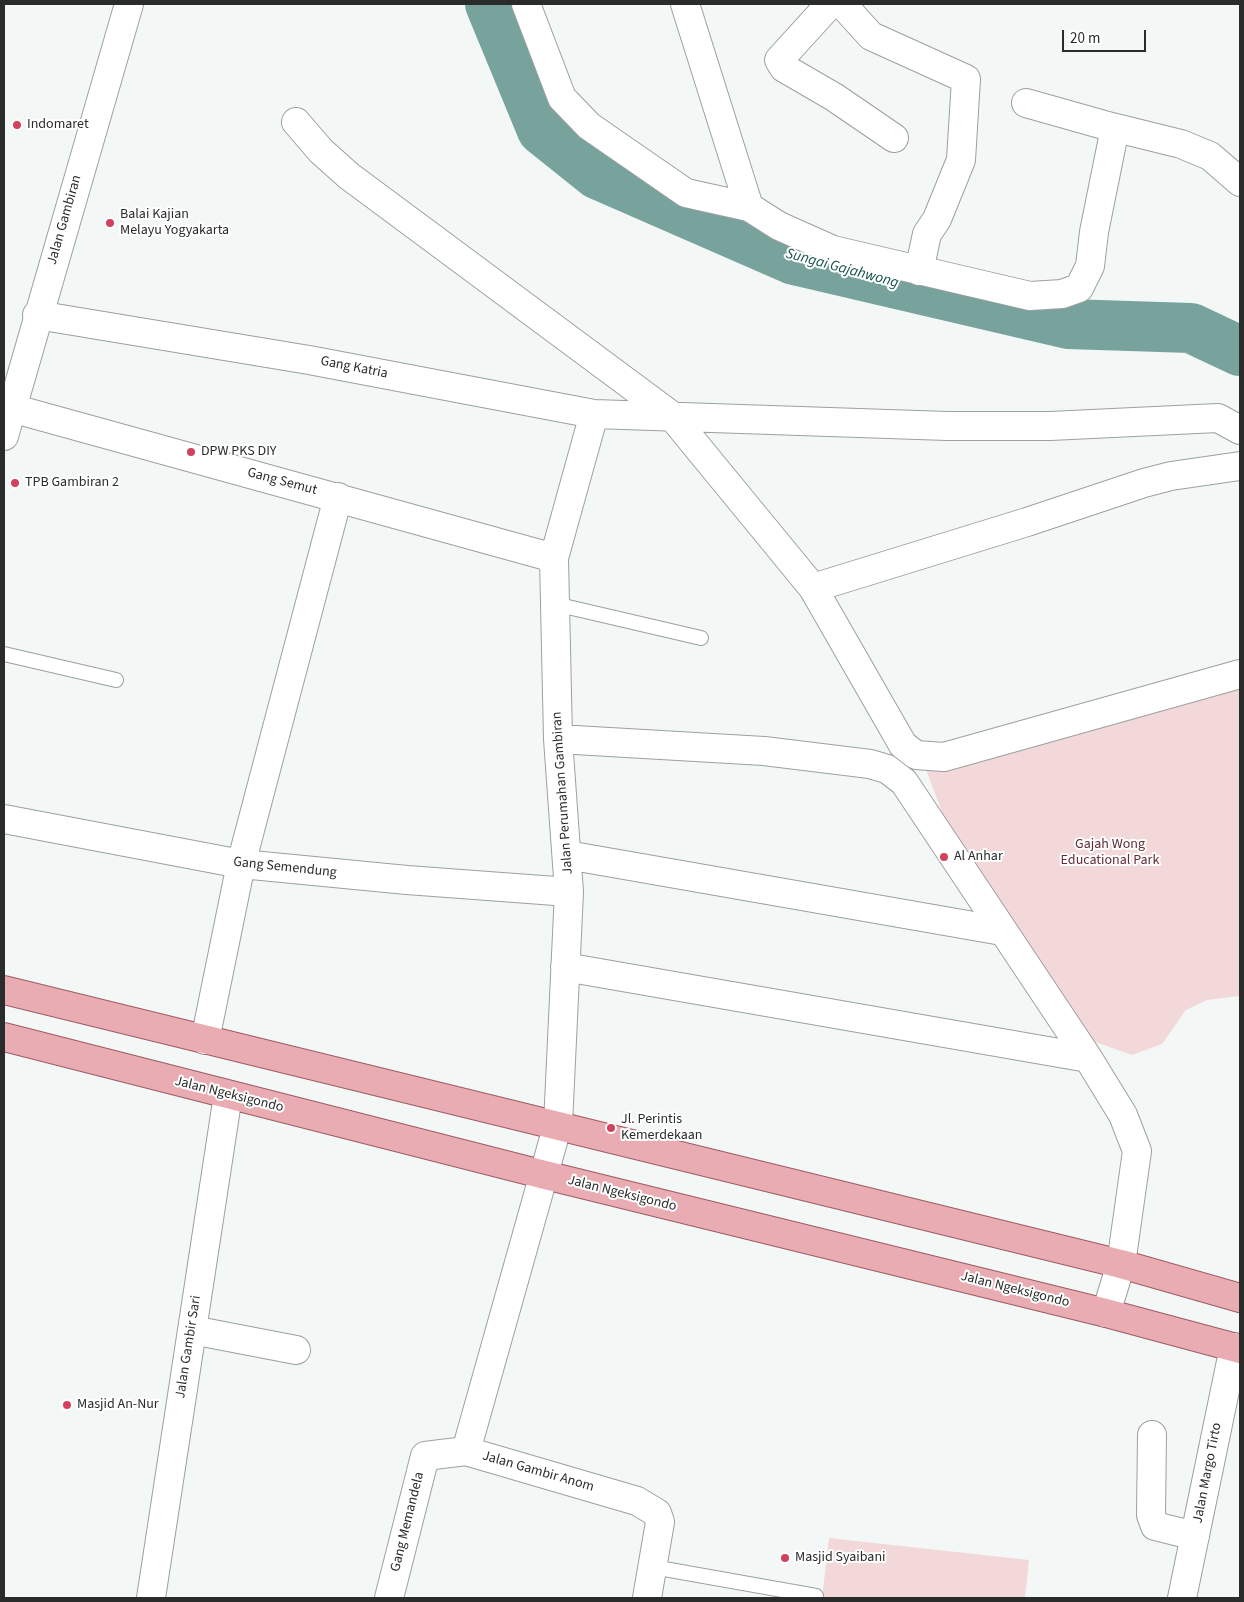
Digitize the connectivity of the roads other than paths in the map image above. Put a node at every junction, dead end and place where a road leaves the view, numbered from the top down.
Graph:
1 (129, 4) edge
2 (528, 4) edge
3 (685, 4) edge
4 (830, 4) edge
5 (842, 4) edge
6 (1026, 103) dead end
7 (296, 122) dead end
8 (1115, 128) junction
9 (894, 138) dead end
10 (1240, 182) edge
11 (749, 207) junction
12 (919, 271) junction
13 (37, 314) junction
14 (7, 407) edge
15 (594, 414) junction
16 (670, 415) junction
17 (1240, 430) edge
18 (4, 436) edge
19 (1240, 466) edge
20 (338, 497) junction
21 (554, 558) junction
22 (813, 588) junction
23 (555, 604) junction
24 (701, 638) dead end
25 (4, 654) edge
26 (1240, 674) edge
27 (116, 680) dead end
28 (558, 739) junction
29 (4, 819) edge
30 (567, 855) junction
31 (241, 864) junction
32 (569, 892) junction
33 (1002, 931) junction
34 (565, 967) junction
35 (4, 990) edge
36 (4, 1037) edge
37 (204, 1040) junction
38 (1088, 1058) junction
39 (228, 1095) junction
40 (558, 1124) junction
41 (544, 1175) junction
42 (1121, 1264) junction
43 (1240, 1298) edge
44 (1106, 1313) junction
45 (192, 1330) junction
46 (1237, 1348) edge
47 (296, 1350) dead end
48 (1152, 1435) dead end
49 (466, 1451) junction
50 (1195, 1536) junction
51 (653, 1567) junction
52 (816, 1596) dead end
53 (151, 1598) edge
54 (389, 1598) edge
55 (647, 1598) edge
56 (1182, 1598) edge

1 - 13 street, Jalan Gambiran
2 - 11 street
3 - 11 street
4 - 9 street
5 - 12 street
6 - 8 street
7 - 16 street
8 - 10 street
8 - 12 street
11 - 12 street
13 - 14 street, Jalan Gambiran
13 - 15 street, Gang Katria
14 - 18 street, Jalan Gambiran
14 - 20 street, Gang Semut
15 - 16 street, Gang Katria
15 - 21 street, Jalan Perumahan Gambiran
16 - 17 street, Gang Katria
16 - 22 street
19 - 22 street
20 - 21 street, Gang Semut
20 - 31 street
21 - 23 street, Jalan Perumahan Gambiran
22 - 26 street
23 - 24 lane
23 - 28 street, Jalan Perumahan Gambiran
25 - 27 lane
28 - 30 street, Jalan Perumahan Gambiran
28 - 33 street
29 - 31 street, Gang Semendung
30 - 32 street, Jalan Perumahan Gambiran
30 - 33 street
31 - 32 street, Gang Semendung
31 - 37 street
32 - 34 street, Jalan Perumahan Gambiran
33 - 38 street
34 - 38 street
34 - 40 street, Jalan Perumahan Gambiran
35 - 37 main road
36 - 39 main road, Jalan Ngeksigondo
37 - 40 main road
38 - 42 street
39 - 41 main road, Jalan Ngeksigondo
39 - 45 street, Jalan Gambir Sari
40 - 41 street, Jalan Perumahan Gambiran
40 - 42 main road
41 - 44 main road, Jalan Ngeksigondo
41 - 49 street, Jalan Gambir Anom
42 - 43 main road
42 - 44 street
44 - 46 main road, Jalan Ngeksigondo
45 - 47 street
45 - 53 street, Jalan Gambir Sari
46 - 50 street, Jalan Margo Tirto
48 - 50 street
49 - 51 street, Jalan Gambir Anom
49 - 54 street, Gang Memandela
50 - 56 street, Jalan Margo Tirto
51 - 52 lane
51 - 55 street, Jalan Gambir Anom

